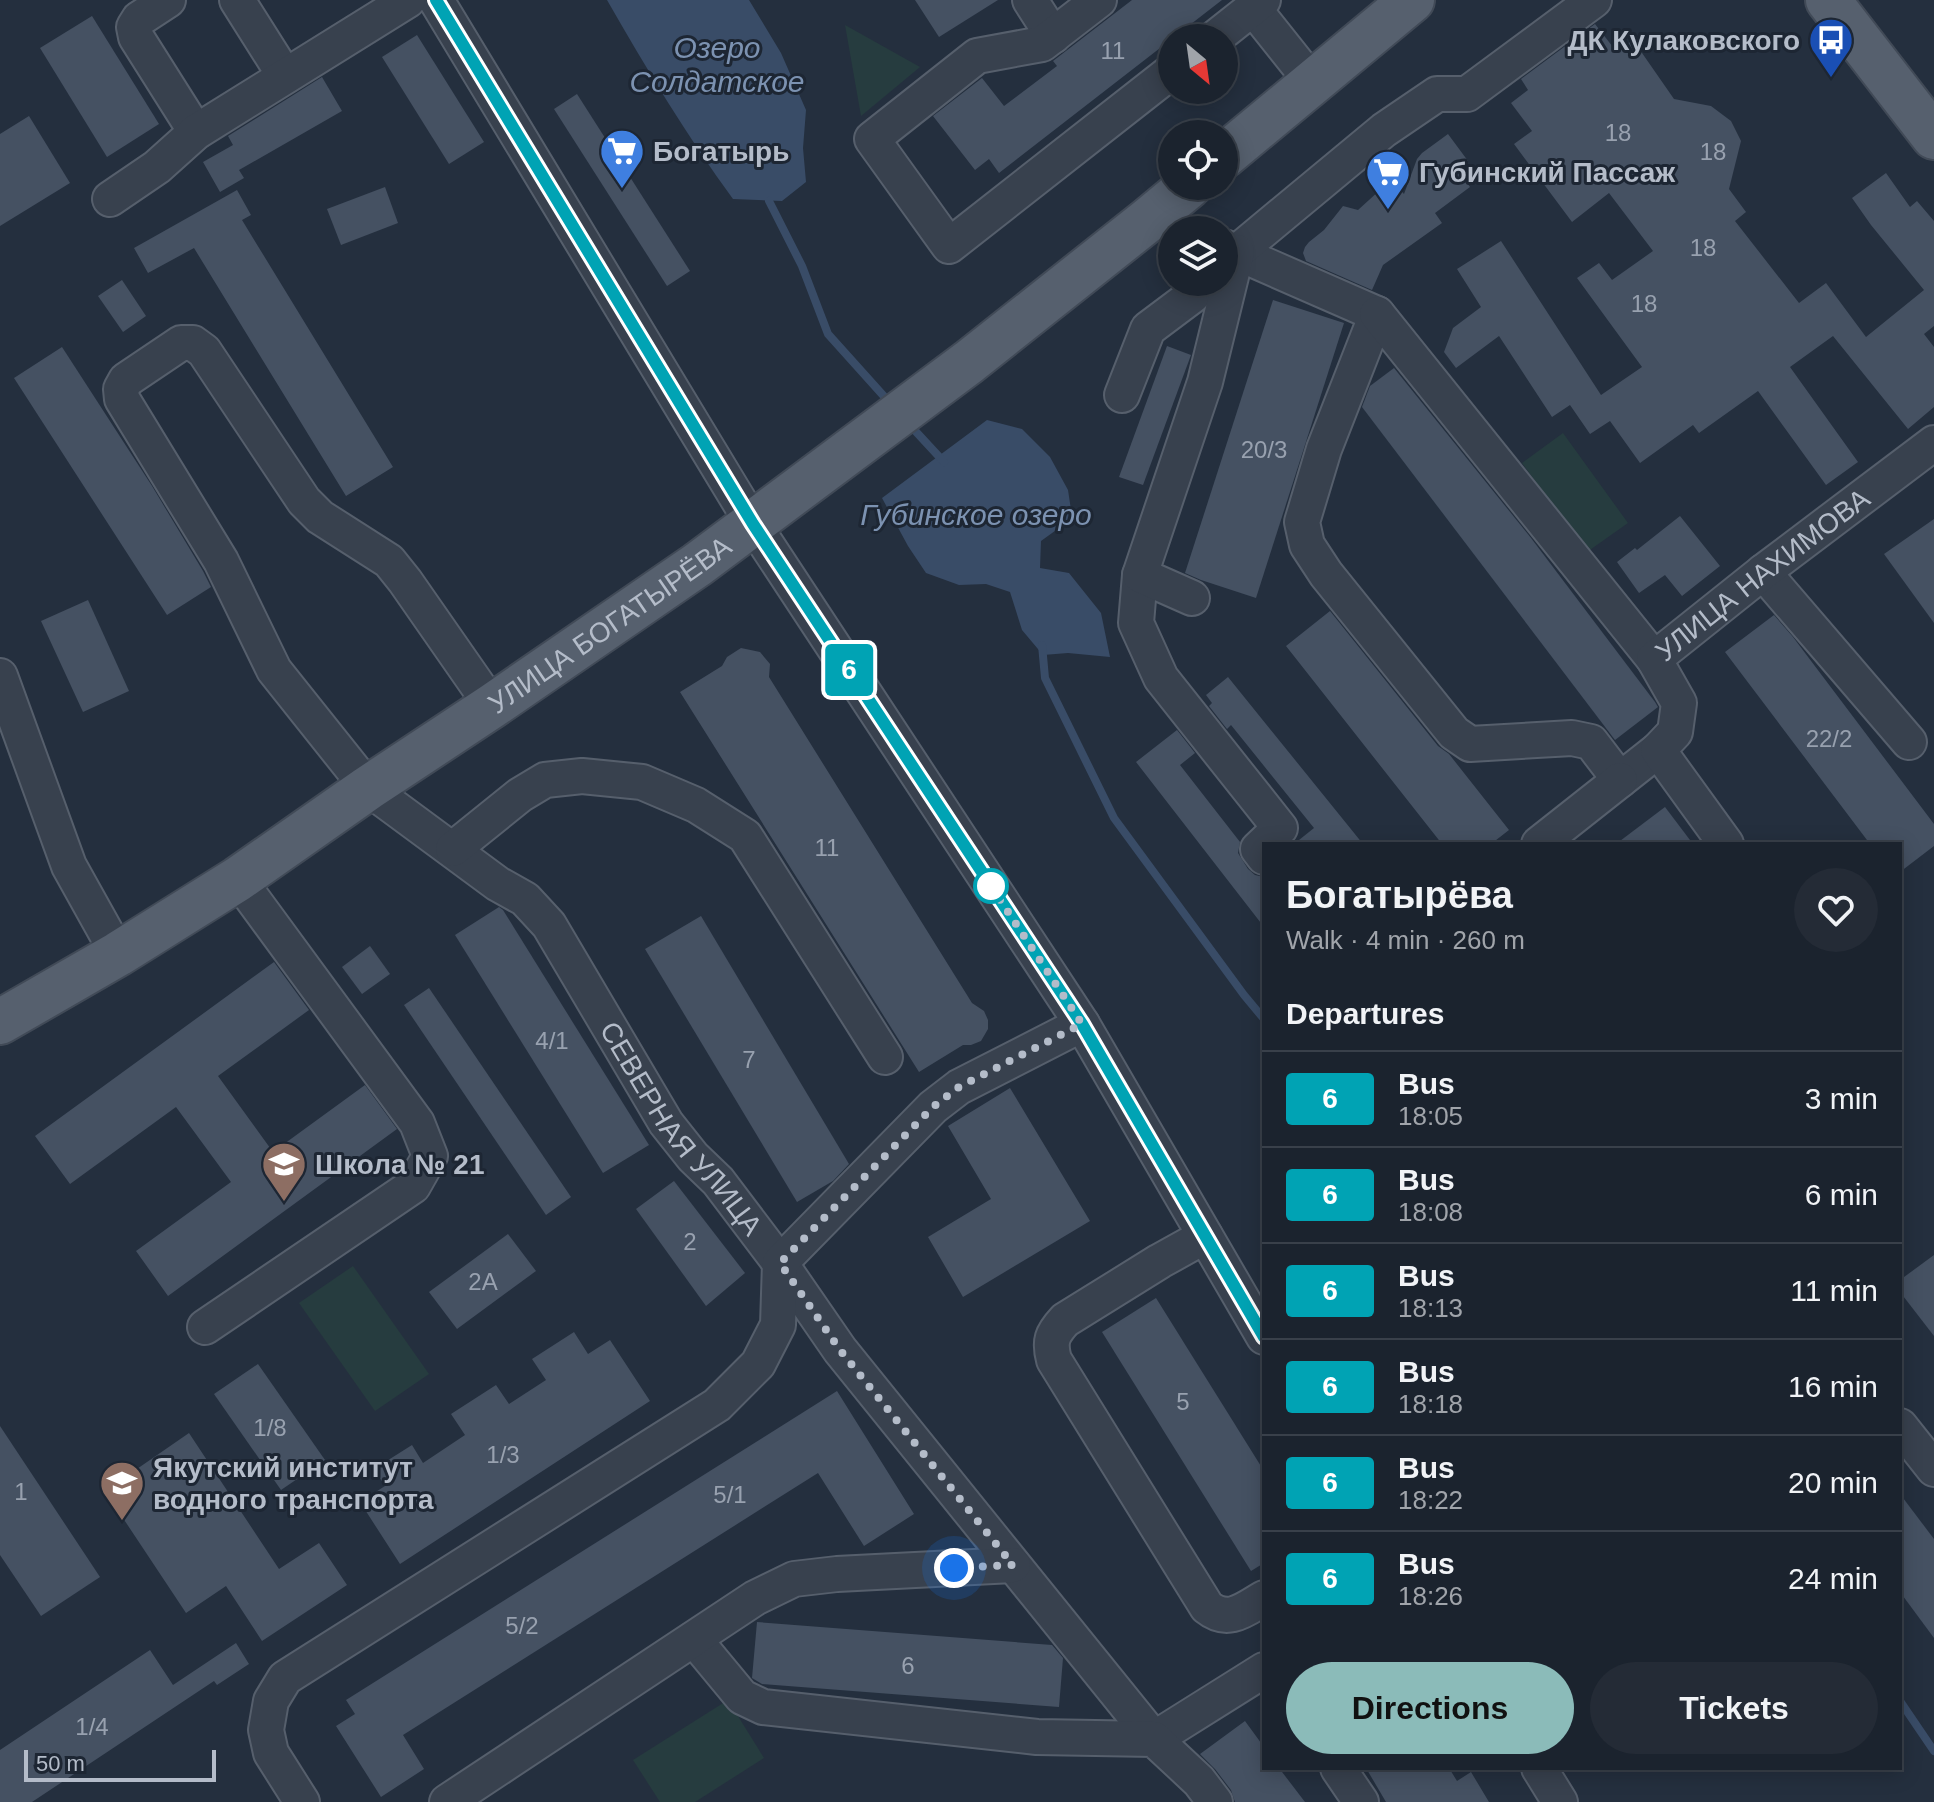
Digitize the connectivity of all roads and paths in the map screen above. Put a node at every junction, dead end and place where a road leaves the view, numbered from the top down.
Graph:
1 (168, 0) edge
2 (237, 0) edge
3 (408, 0) edge
4 (436, 0) edge
5 (1030, 0) edge
6 (1099, 0) edge
7 (1412, 0) edge
8 (1594, 0) edge
9 (1828, 0) edge
10 (1258, 4) edge
11 (1233, 24) edge
12 (1053, 36) junction
13 (285, 76) junction
14 (1158, 82) edge
15 (1312, 82) junction
16 (196, 132) junction
17 (1934, 137) edge
18 (1238, 144) edge
19 (110, 199) dead end
20 (1158, 228) edge
21 (1238, 247) edge
22 (1238, 259) edge
23 (1192, 296) edge
24 (1221, 296) edge
25 (1377, 314) junction
26 (1122, 395) dead end
27 (1934, 443) edge
28 (753, 524) junction
29 (1763, 572) junction
30 (1140, 575) junction
31 (1192, 598) dead end
32 (1654, 659) junction
33 (0, 676) edge
34 (492, 706) junction
35 (1909, 742) dead end
36 (1658, 750) junction
37 (1620, 780) junction
38 (368, 788) junction
39 (1582, 831) edge
40 (1265, 842) edge
41 (1546, 842) edge
42 (1725, 842) edge
43 (453, 849) junction
44 (238, 879) junction
45 (118, 954) junction
46 (0, 1022) edge
47 (1082, 1024) junction
48 (885, 1057) dead end
49 (1205, 1236) junction
50 (780, 1263) junction
51 (205, 1327) dead end
52 (1262, 1334) edge
53 (1902, 1429) edge
54 (1934, 1469) edge
55 (1013, 1565) junction
56 (1262, 1599) edge
57 (694, 1639) junction
58 (1262, 1671) edge
59 (1154, 1739) junction
60 (1339, 1770) edge
61 (1540, 1770) edge
62 (302, 1802) edge
63 (447, 1802) edge
64 (1215, 1802) edge
65 (1361, 1802) edge
66 (1560, 1802) edge

1 - 16 street
2 - 13 street
3 - 13 street
4 - 28 street
5 - 12 street
6 - 12 street
7 - 15 main road
8 - 21 street
9 - 17 main road
10 - 11 street
10 - 15 street
12 - 14 street
13 - 16 street
15 - 18 main road
16 - 19 street
20 - 28 main road, УЛИЦА БОГАТЫРЁВА
22 - 25 street
23 - 26 street
24 - 30 street
25 - 32 street
25 - 37 street
27 - 29 street, УЛИЦА НАХИМОВА
28 - 34 main road, УЛИЦА БОГАТЫРЁВА
28 - 47 street
29 - 32 street, УЛИЦА НАХИМОВА
29 - 35 street
30 - 31 street
30 - 40 street
32 - 36 street, УЛИЦА НАХИМОВА
33 - 45 street
34 - 38 main road, УЛИЦА БОГАТЫРЁВА
34 - 38 street, СЕВЕРНАЯ УЛИЦА
36 - 37 street
36 - 42 street
37 - 39 street
38 - 43 street, СЕВЕРНАЯ УЛИЦА
38 - 44 main road, УЛИЦА БОГАТЫРЁВА
39 - 41 street
43 - 48 street
43 - 50 street, СЕВЕРНАЯ УЛИЦА
44 - 45 main road, УЛИЦА БОГАТЫРЁВА
44 - 51 street
45 - 46 main road, УЛИЦА БОГАТЫРЁВА
47 - 49 street
47 - 50 street
49 - 52 street
49 - 56 street
50 - 55 street, СЕВЕРНАЯ УЛИЦА
50 - 62 street
53 - 54 street
55 - 57 street
55 - 59 street, СЕВЕРНАЯ УЛИЦА
57 - 59 street
57 - 63 street
58 - 59 street
59 - 64 street, СЕВЕРНАЯ УЛИЦА
60 - 65 street
61 - 66 street

